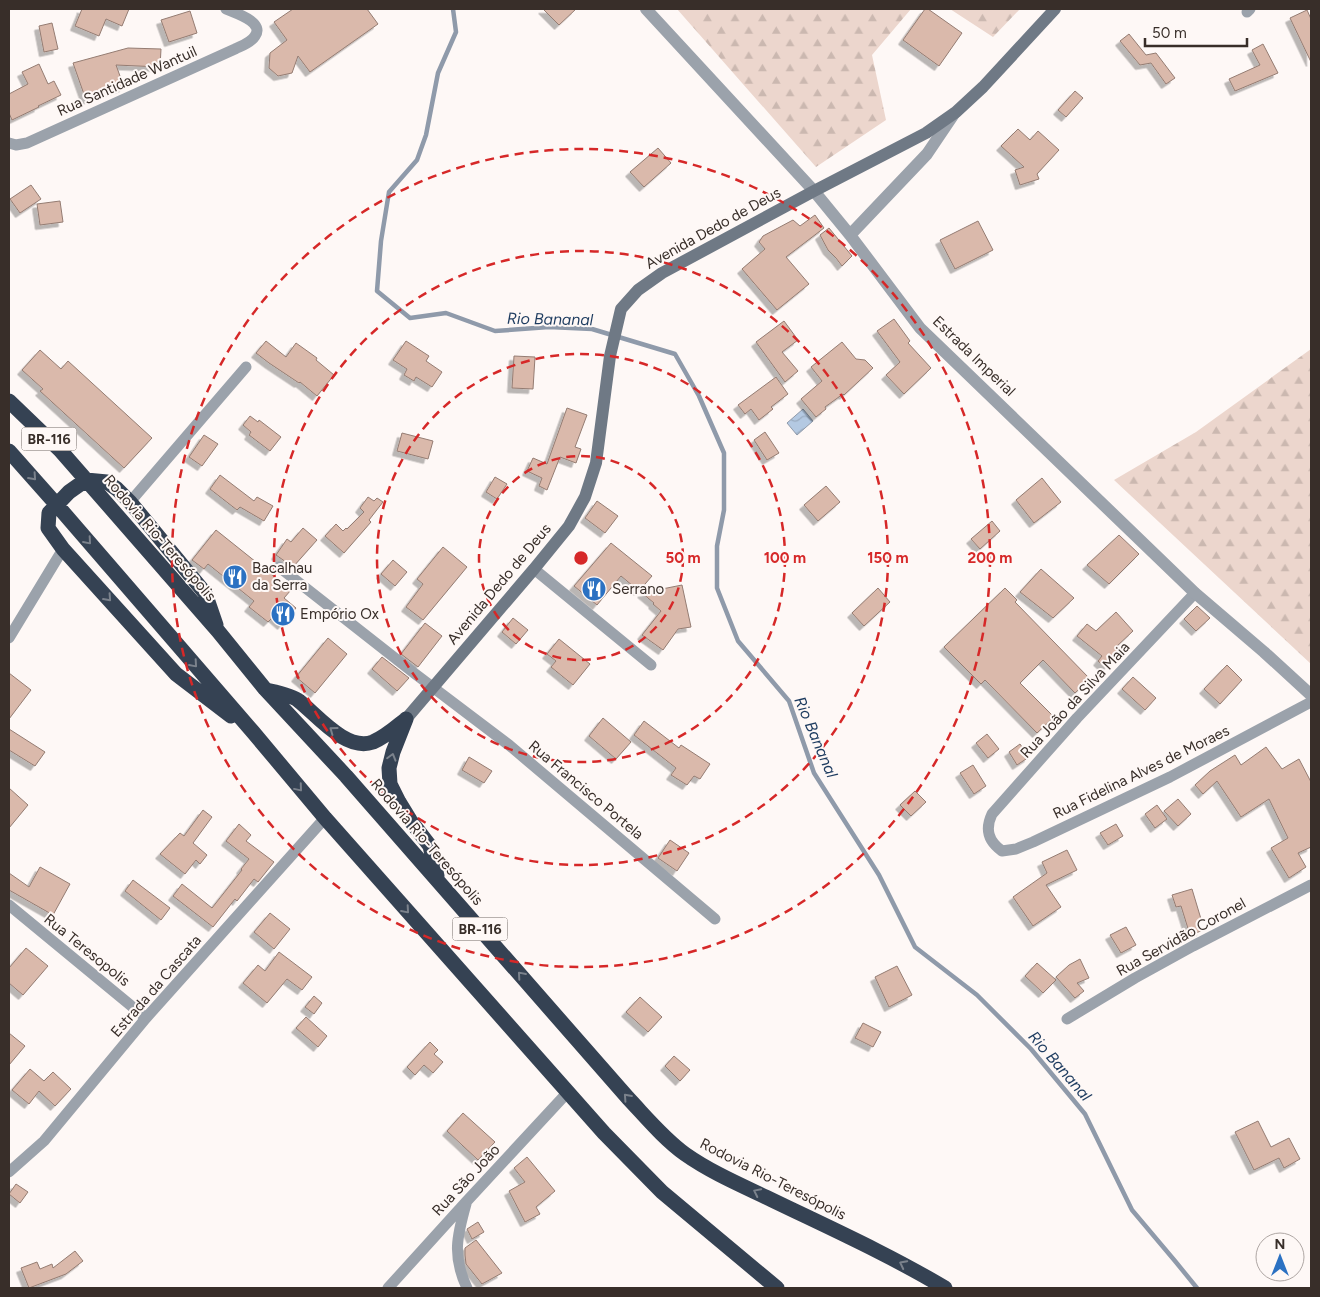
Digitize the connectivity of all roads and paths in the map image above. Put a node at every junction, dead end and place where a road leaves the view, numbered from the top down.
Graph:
1 (226, 9) edge
2 (646, 9) edge
3 (1055, 9) edge
4 (956, 112) junction
5 (9, 143) edge
6 (814, 191) junction
7 (850, 235) junction
8 (246, 367) dead end
9 (9, 401) edge
10 (9, 451) edge
11 (86, 480) junction
12 (130, 502) junction
13 (56, 504) junction
14 (63, 549) junction
15 (279, 566) dead end
16 (534, 569) junction
17 (1195, 594) junction
18 (218, 631) junction
19 (9, 638) edge
20 (652, 665) dead end
21 (434, 687) junction
22 (265, 689) junction
23 (1311, 696) edge
24 (1311, 702) edge
25 (406, 719) junction
26 (253, 732) junction
27 (325, 818) junction
28 (988, 833) joint
29 (438, 880) junction
30 (1311, 885) edge
31 (9, 905) edge
32 (715, 919) dead end
33 (146, 1018) junction
34 (1067, 1019) dead end
35 (567, 1093) junction
36 (9, 1172) edge
37 (466, 1202) junction
38 (921, 1274) junction
39 (388, 1288) edge
40 (467, 1288) edge
41 (778, 1288) edge
42 (928, 1288) edge
43 (945, 1288) edge

1 - 5 street, Rua Santidade Wantuil
2 - 6 street, Estrada Imperial
3 - 4 main road, Avenida Dedo de Deus
4 - 6 main road, Avenida Dedo de Deus
4 - 7 street, Avenida Dedo de Deus
6 - 7 street, Estrada Imperial
6 - 16 main road, Avenida Dedo de Deus
7 - 17 street, Estrada Imperial
8 - 12 street
9 - 11 highway, Rodovia Rio-Teresópolis / BR-116
10 -> 13 highway, BR-116
11 - 12 highway
11 - 13 highway
11 - 18 highway, Rodovia Rio-Teresópolis / BR-116
12 - 18 highway
13 - 14 highway
13 -> 26 highway, BR-116
14 - 19 street
14 -> 26 highway
15 - 21 street, Rua Francisco Portela
16 - 20 street
16 - 21 main road, Avenida Dedo de Deus
17 - 23 street, Estrada Imperial
17 - 28 street, Rua João da Silva Maia
18 - 22 highway, Rodovia Rio-Teresópolis / BR-116
21 - 25 main road, Avenida Dedo de Deus
21 - 32 street, Rua Francisco Portela
25 -> 22 highway
22 - 29 highway, Rodovia Rio-Teresópolis / BR-116
24 - 28 street, Rua Fidelina Alves de Moraes
29 -> 25 highway
26 -> 27 highway, BR-116
27 - 33 street, Estrada da Cascata
27 -> 35 highway, BR-116
38 -> 29 highway, Rodovia Rio-Teresópolis / BR-116
30 - 34 street, Rua Servidão Coronel
31 - 33 street, Rua Teresopolis
33 - 36 street, Estrada da Cascata
35 - 37 street, Rua São João
35 - 41 highway, BR-116
37 - 39 street, Rua São João
37 - 40 street
38 - 42 highway
38 - 43 highway, Rodovia Rio-Teresópolis / BR-116

